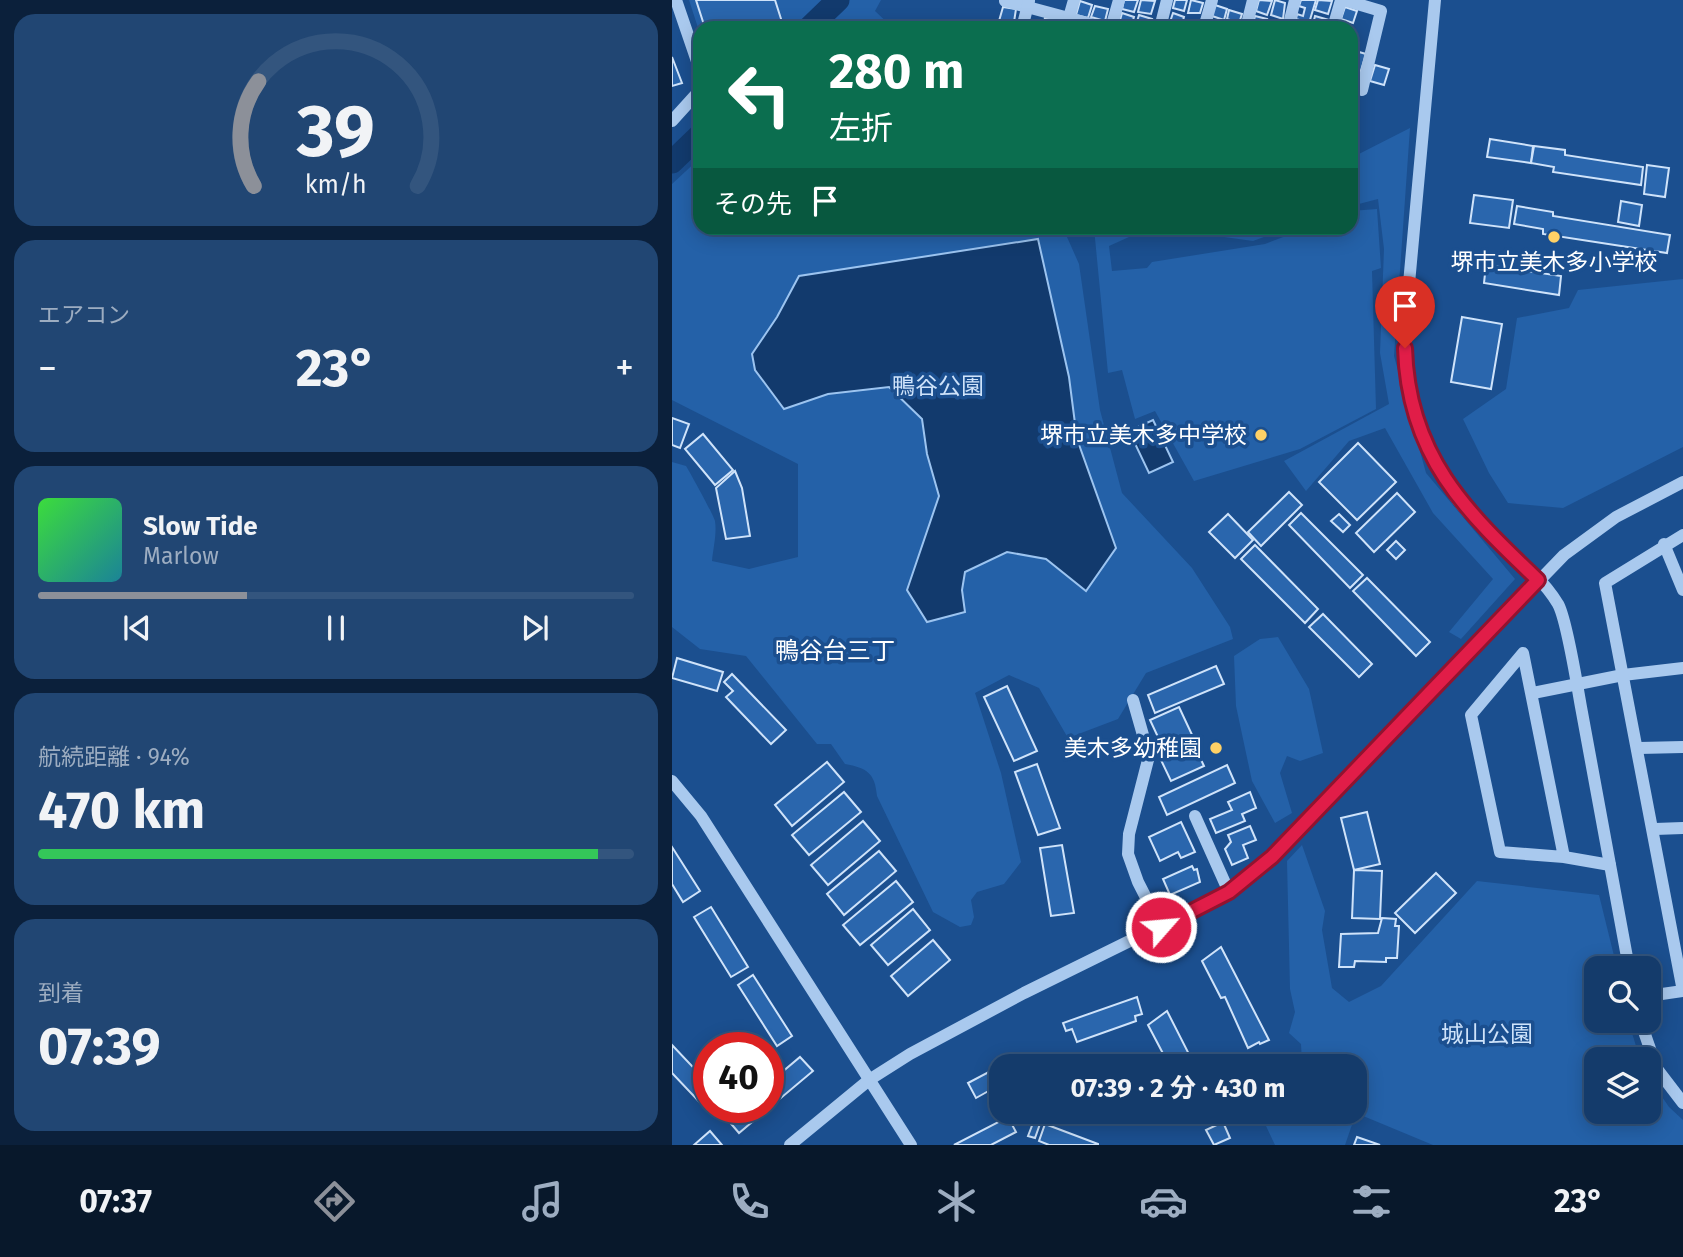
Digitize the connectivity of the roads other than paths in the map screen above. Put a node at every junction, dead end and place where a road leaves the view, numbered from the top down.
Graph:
1 (676, 0) edge
2 (1074, 0) edge
3 (1119, 0) edge
4 (1167, 0) edge
5 (1212, 0) edge
6 (1254, 0) edge
7 (1295, 0) edge
8 (1342, 0) edge
9 (1435, 0) edge
10 (1005, 1) edge
11 (1029, 4) edge
12 (1024, 21) edge
13 (1064, 21) edge
14 (1069, 21) edge
15 (1112, 21) edge
16 (1162, 21) edge
17 (1206, 21) edge
18 (1248, 21) edge
19 (1290, 21) edge
20 (1335, 21) edge
21 (693, 50) edge
22 (1358, 89) edge
23 (693, 98) edge
24 (672, 121) edge
25 (1683, 482) edge
26 (1683, 535) edge
27 (1664, 544) junction
28 (1538, 580) junction
29 (1683, 590) edge
30 (1683, 668) edge
31 (1623, 675) junction
32 (1577, 684) junction
33 (1533, 693) junction
34 (1133, 701) dead end
35 (1683, 747) edge
36 (1639, 748) junction
37 (672, 780) edge
38 (1195, 816) dead end
39 (1683, 828) edge
40 (1655, 829) junction
41 (1564, 857) junction
42 (1610, 864) junction
43 (1229, 892) junction
44 (1668, 909) junction
45 (1683, 909) edge
46 (1161, 927) junction
47 (1627, 956) edge
48 (1661, 994) edge
49 (1645, 1033) edge
50 (869, 1080) junction
51 (1683, 1103) edge
52 (790, 1145) edge
53 (911, 1145) edge

1 - 21 street
2 - 14 street
3 - 15 street
4 - 16 street
5 - 17 street
6 - 18 street
7 - 19 street
8 - 20 street
8 - 22 street
9 - 28 street
10 - 11 street
11 - 12 street
11 - 13 street
23 - 24 street
25 - 28 street
26 - 27 street
27 - 29 street
27 - 31 street
28 - 32 street
28 - 43 street
30 - 31 street
31 - 32 street
31 - 36 street
32 - 33 street
32 - 42 street
33 - 41 street
33 - 41 street
34 - 46 street
35 - 36 street
36 - 40 street
37 - 50 street
38 - 43 street
39 - 40 street
40 - 44 street
41 - 42 street
42 - 47 street
43 - 46 street
44 - 45 street
44 - 48 street
46 - 50 street
49 - 51 street
50 - 52 street
50 - 53 street

